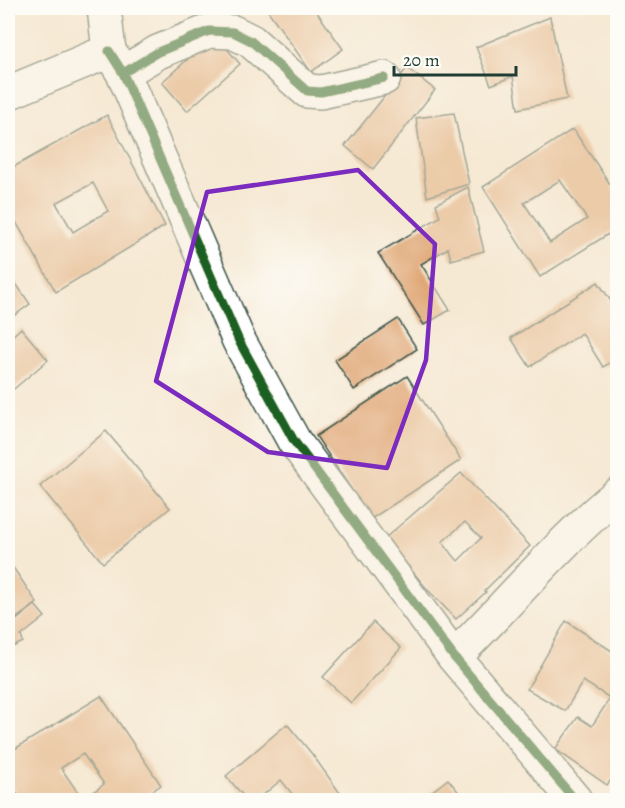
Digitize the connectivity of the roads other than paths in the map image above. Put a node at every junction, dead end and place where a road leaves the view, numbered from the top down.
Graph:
1 (104, 8) edge
2 (116, 62) junction
3 (384, 78) dead end
4 (8, 93) edge
5 (618, 494) edge
6 (454, 657) junction
7 (575, 801) edge

1 - 2 street
2 - 3 street
2 - 4 street
2 - 6 street
5 - 6 street
6 - 7 street

